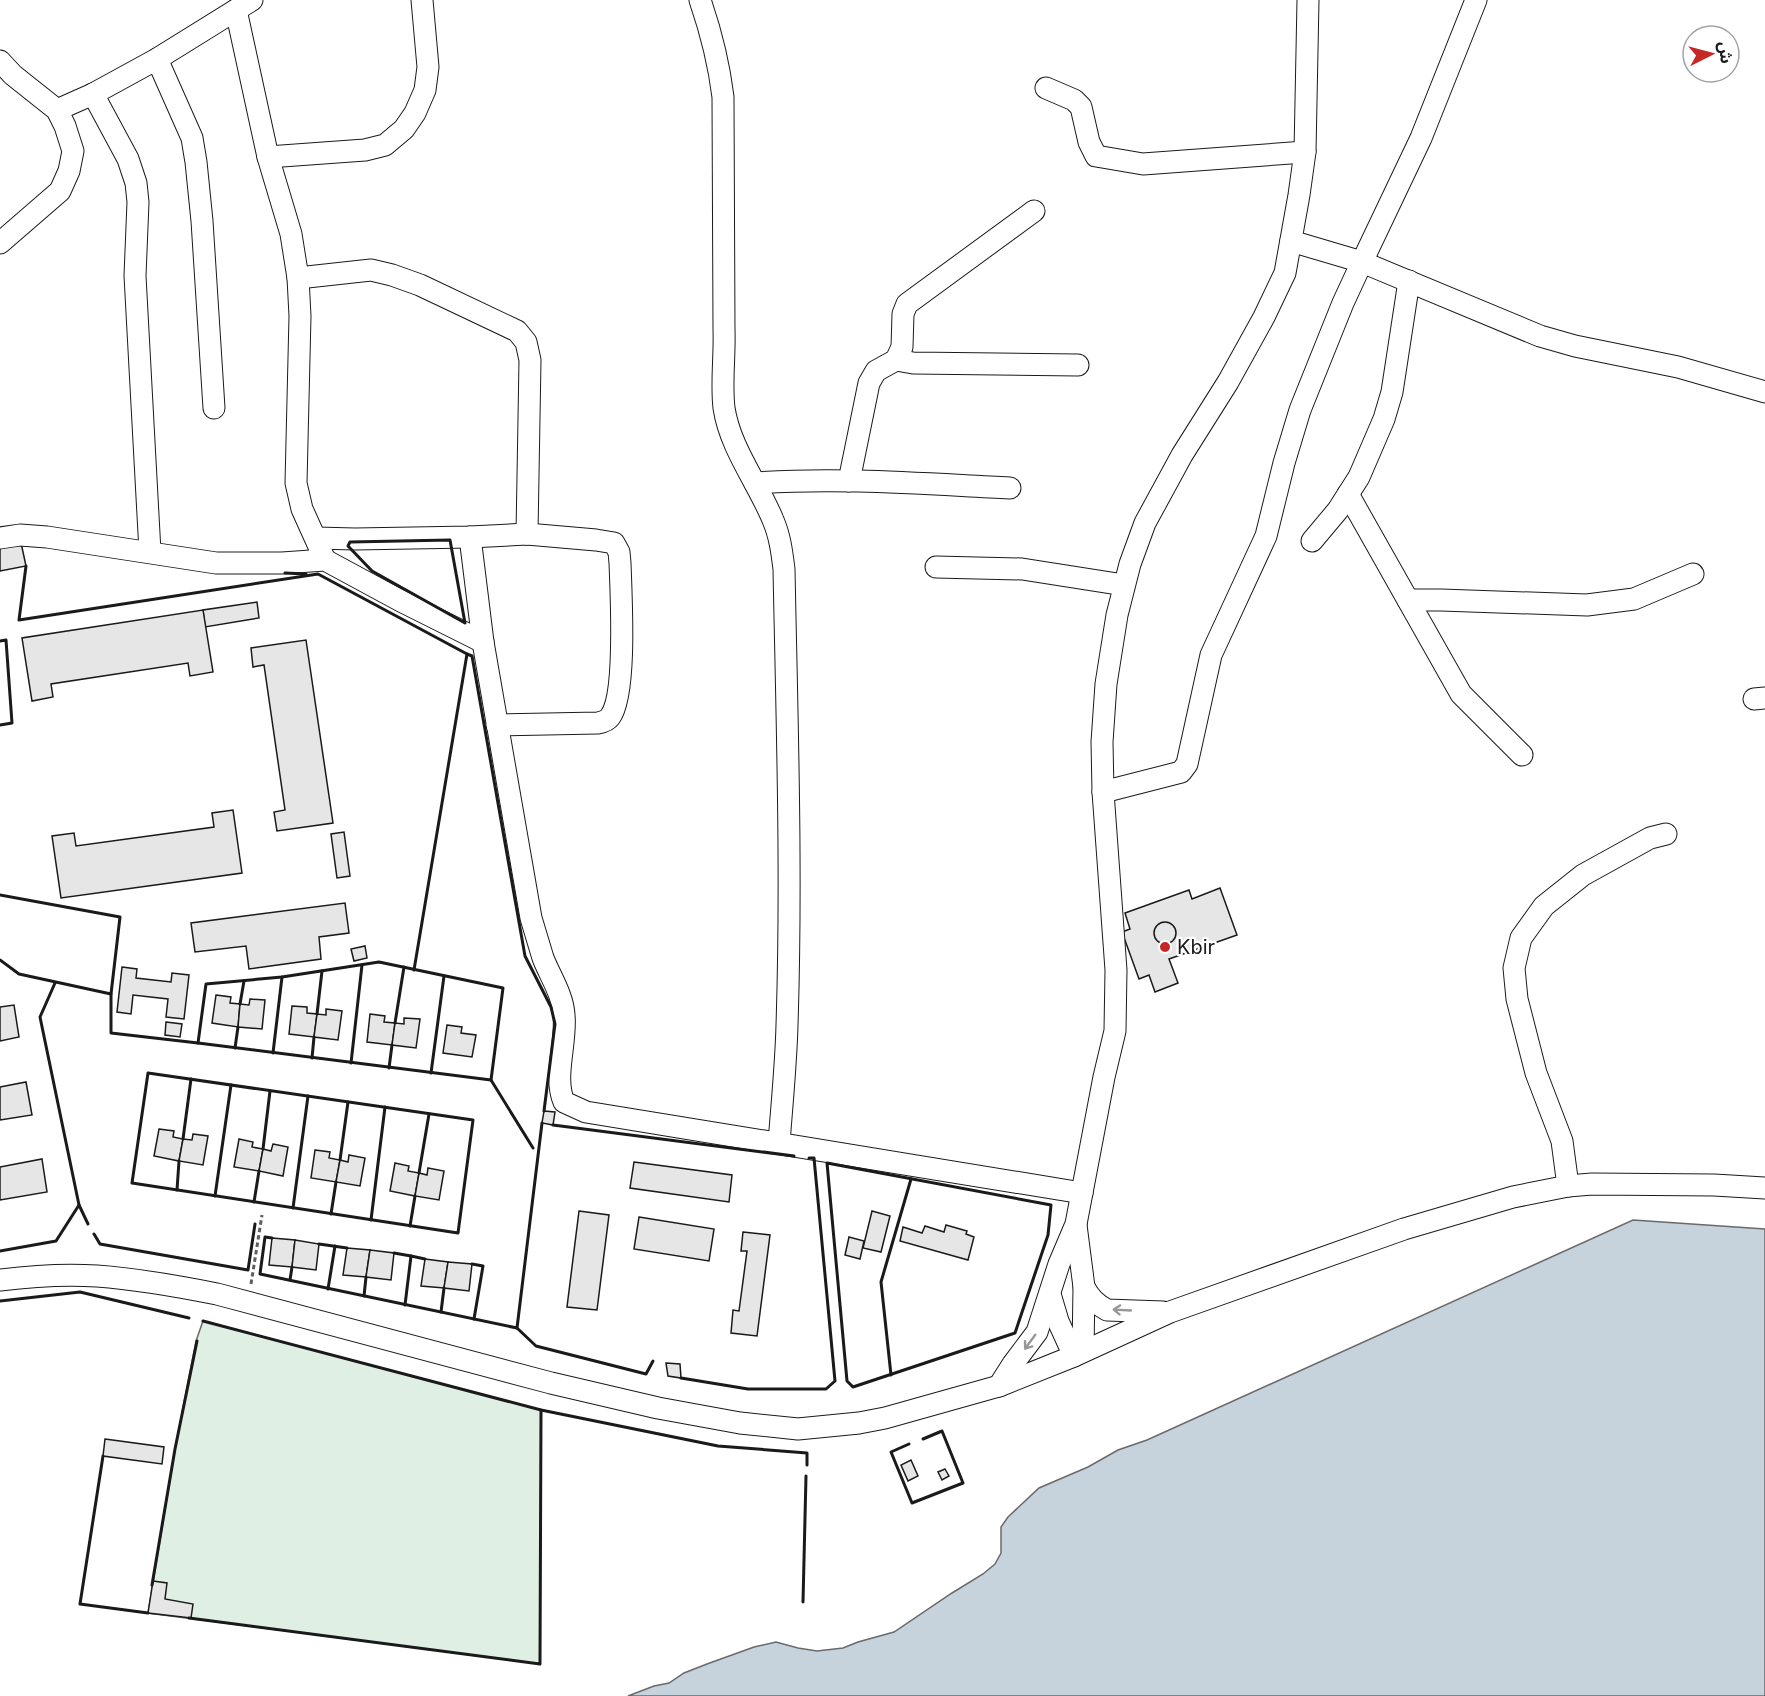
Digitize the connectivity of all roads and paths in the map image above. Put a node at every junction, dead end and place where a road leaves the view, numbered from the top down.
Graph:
1 (422, 0) edge
2 (700, 0) edge
3 (1308, 0) edge
4 (1476, 0) edge
5 (244, 5) edge
6 (157, 59) junction
7 (0, 61) edge
8 (1046, 88) dead end
9 (93, 94) junction
10 (57, 110) junction
11 (1305, 152) junction
12 (268, 157) junction
13 (1034, 211) dead end
14 (1292, 241) junction
15 (0, 243) edge
16 (1362, 262) junction
17 (298, 278) junction
18 (1408, 281) junction
19 (896, 360) junction
20 (1078, 365) dead end
21 (1765, 392) edge
22 (214, 408) dead end
23 (849, 481) junction
24 (755, 483) junction
25 (1010, 488) dead end
26 (1348, 494) junction
27 (527, 534) junction
28 (470, 537) junction
29 (0, 538) edge
30 (316, 538) junction
31 (1312, 541) dead end
32 (150, 552) junction
33 (325, 560) junction
34 (936, 567) dead end
35 (1693, 574) dead end
36 (1124, 585) junction
37 (1408, 600) junction
38 (483, 642) junction
39 (497, 725) junction
40 (1522, 754) dead end
41 (1103, 792) junction
42 (1666, 834) dead end
43 (779, 1143) junction
44 (1568, 1186) junction
45 (1765, 1188) edge
46 (1082, 1193) junction
47 (262, 1215) dead end
48 (1076, 1224) junction
49 (0, 1280) edge
50 (1084, 1287) junction
51 (1050, 1293) junction
52 (248, 1301) junction
53 (1170, 1312) junction
54 (1078, 1353) junction
55 (999, 1386) junction

1 - 12 street
2 - 24 street
3 - 11 street
4 - 16 street
5 - 6 street
5 - 12 street
6 - 9 street
6 - 22 street
7 - 10 street
8 - 11 street
9 - 10 street
9 - 32 street
10 - 15 street
11 - 14 street
12 - 17 street
13 - 19 street
14 - 16 street
14 - 36 street
16 - 18 street
16 - 41 street
17 - 27 street
17 - 30 street
18 - 21 street
18 - 26 street
19 - 20 street
19 - 23 street
23 - 24 street
23 - 25 street
24 - 43 street
26 - 31 street
26 - 37 street
27 - 28 street
27 - 39 street
28 - 30 street
28 - 38 street
29 - 32 street
30 - 33 street
32 - 33 street
33 - 38 street
34 - 36 street
35 - 37 street
36 - 41 street
37 - 40 street
38 - 39 street
39 - 43 street
41 - 46 street
42 - 44 street
43 - 46 street
44 - 45 street
44 - 53 street
46 - 48 street
47 - 52 path
48 - 50 street
48 - 51 street
49 - 52 street
53 -> 50 street
50 - 54 street
51 - 54 street
51 -> 55 street
52 - 55 street
53 - 54 street
54 - 55 street

